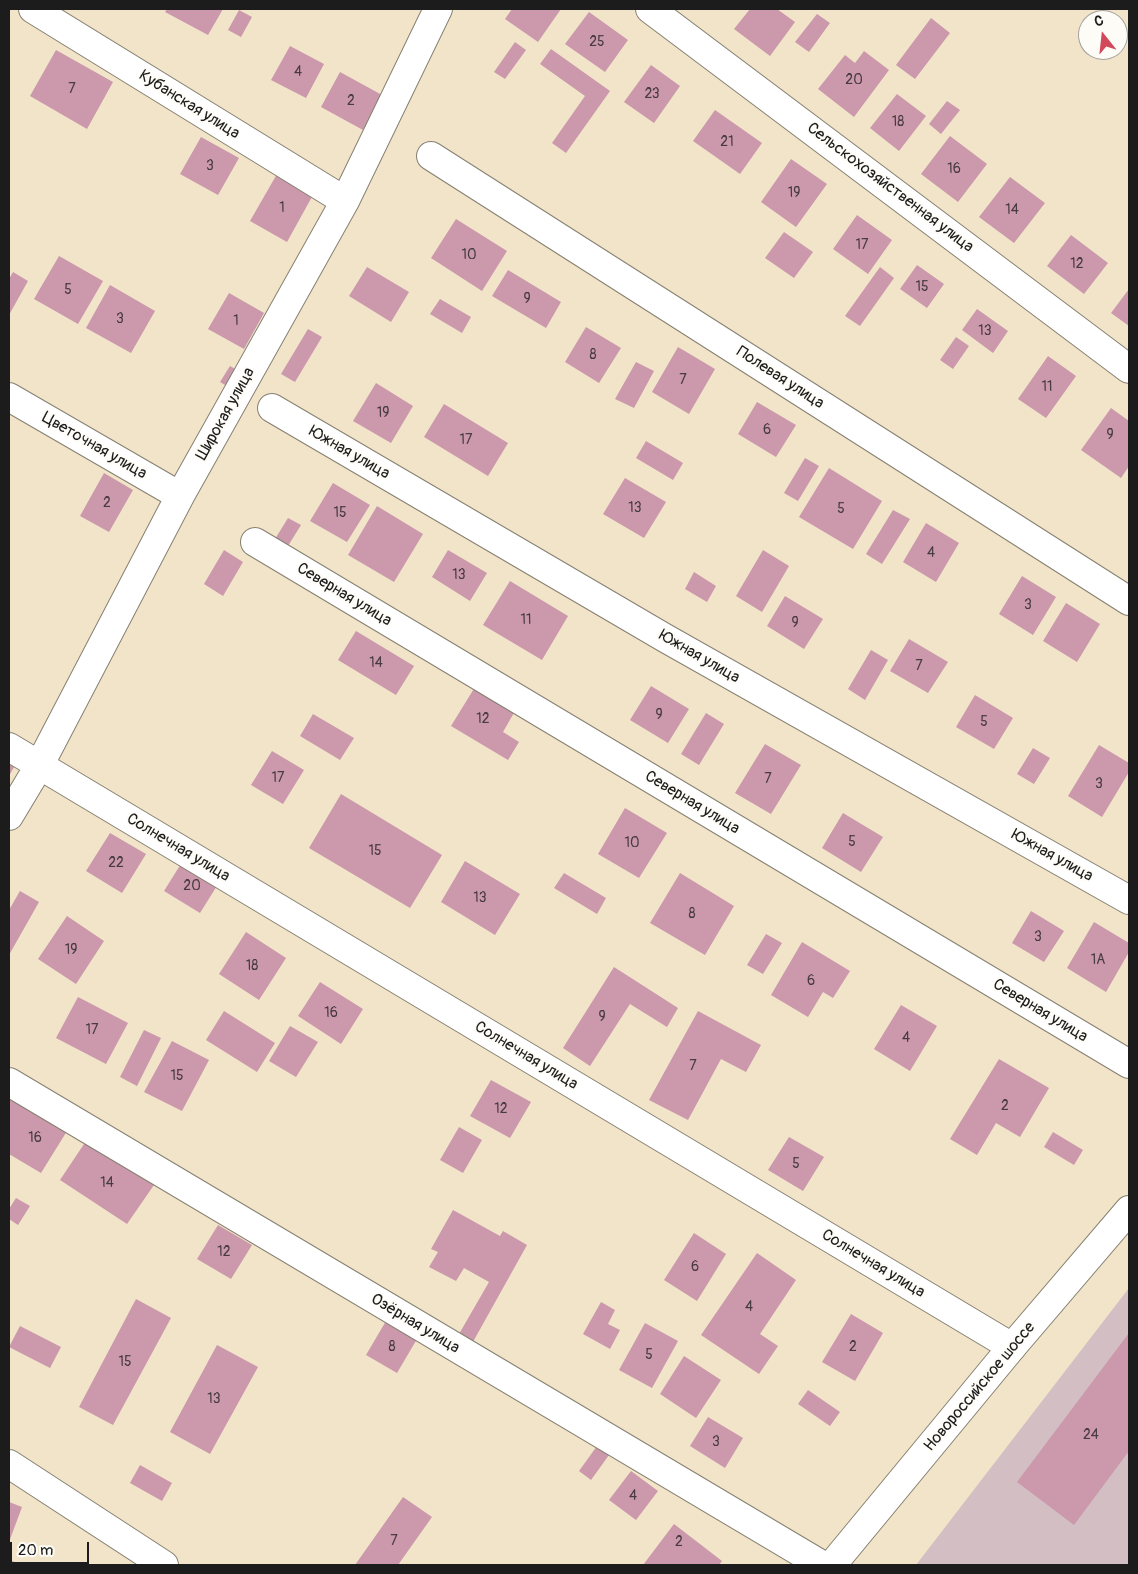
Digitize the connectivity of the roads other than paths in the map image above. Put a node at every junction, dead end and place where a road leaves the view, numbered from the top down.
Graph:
1 (33, 9) edge
2 (438, 9) edge
3 (650, 9) edge
4 (431, 156) dead end
5 (345, 201) junction
6 (1129, 369) edge
7 (9, 397) edge
8 (272, 408) dead end
9 (180, 496) junction
10 (255, 542) dead end
11 (1129, 601) edge
12 (9, 747) edge
13 (39, 766) junction
14 (9, 816) edge
15 (1129, 900) edge
16 (1129, 1064) edge
17 (9, 1082) edge
18 (1129, 1210) edge
19 (1012, 1347) junction
20 (9, 1464) edge
21 (164, 1565) edge
22 (822, 1565) edge
23 (832, 1565) edge

1 - 5 street, Кубанская улица
2 - 5 street, Широкая улица
3 - 6 street, Сельскохозяйственная улица
4 - 11 street, Полевая улица
5 - 9 street, Широкая улица
7 - 9 street, Цветочная улица
8 - 15 street, Южная улица
9 - 13 street, Широкая улица
10 - 16 street, Северная улица
12 - 13 street, Солнечная улица
13 - 14 street, Широкая улица
13 - 19 street, Солнечная улица
17 - 22 street, Озёрная улица
18 - 19 street, Новороссийское шоссе
19 - 23 street, Новороссийское шоссе
20 - 21 street

